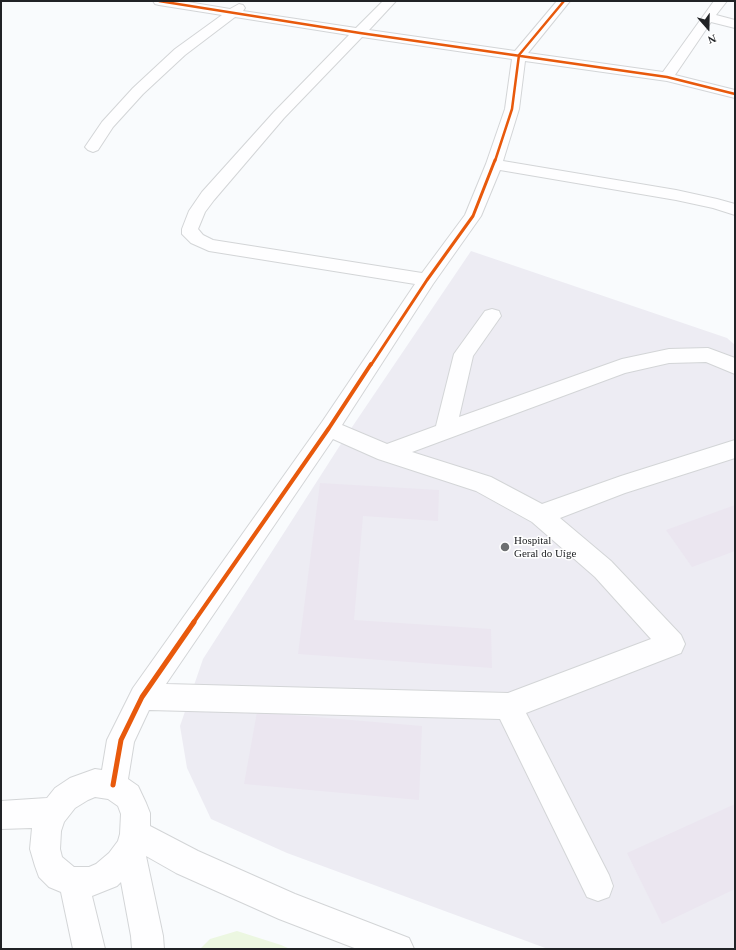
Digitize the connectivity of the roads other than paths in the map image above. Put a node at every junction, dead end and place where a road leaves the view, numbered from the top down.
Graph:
1 (159, 1) edge
2 (250, 1) edge
3 (390, 1) edge
4 (564, 1) edge
5 (721, 1) edge
6 (232, 13) junction
7 (708, 17) junction
8 (735, 24) edge
9 (360, 33) junction
10 (519, 55) junction
11 (667, 77) junction
12 (735, 94) edge
13 (93, 147) dead end
14 (494, 164) junction
15 (735, 210) edge
16 (427, 280) junction
17 (492, 316) dead end
18 (735, 367) edge
19 (328, 428) junction
20 (445, 432) junction
21 (735, 449) edge
22 (386, 453) junction
23 (540, 515) junction
24 (142, 697) junction
25 (508, 706) junction
26 (113, 785) junction
27 (54, 812) junction
28 (1, 815) edge
29 (132, 841) junction
30 (74, 882) junction
31 (598, 886) dead end
32 (89, 949) edge
33 (148, 949) edge
34 (398, 949) edge

1 - 6 street
2 - 6 street
3 - 9 street
4 - 10 street
5 - 7 street
6 - 9 street
6 - 13 street
7 - 8 street
7 - 11 street
9 - 10 street
9 - 16 street
10 - 11 street
10 - 14 street
11 - 12 street
14 - 15 street
14 - 16 street
16 - 19 street
17 - 20 street
18 - 20 street
19 - 22 street
19 - 24 street
20 - 22 street
21 - 23 street
22 - 23 street
23 - 25 street
24 - 25 street
24 - 26 street
25 - 31 street
26 - 27 street
26 - 29 street
27 - 28 street
27 - 30 street
29 - 30 street
29 - 33 street
29 - 34 street
30 - 32 street

